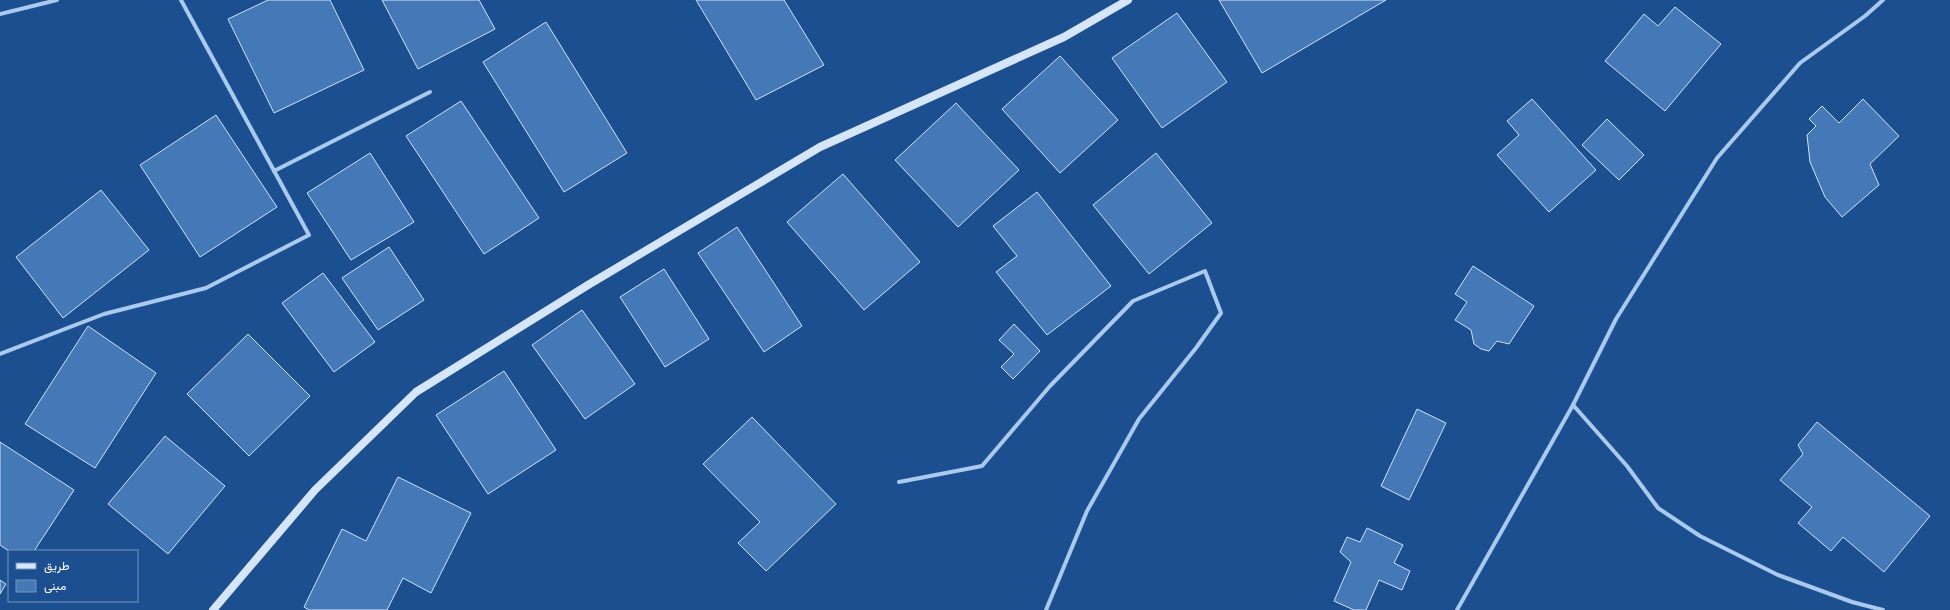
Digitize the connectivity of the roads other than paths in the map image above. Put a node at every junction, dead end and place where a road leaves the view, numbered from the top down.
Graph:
1 (57, 0) edge
2 (181, 0) edge
3 (1128, 0) edge
4 (1883, 0) edge
5 (0, 14) edge
6 (430, 92) dead end
7 (274, 171) junction
8 (0, 354) edge
9 (1573, 405) junction
10 (898, 482) dead end
11 (213, 610) edge
12 (1046, 610) edge
13 (1457, 610) edge
14 (1882, 610) edge

1 - 5 street
2 - 7 street
3 - 11 main road
4 - 9 street
6 - 7 street
7 - 8 street
9 - 13 street
9 - 14 street
10 - 12 street

